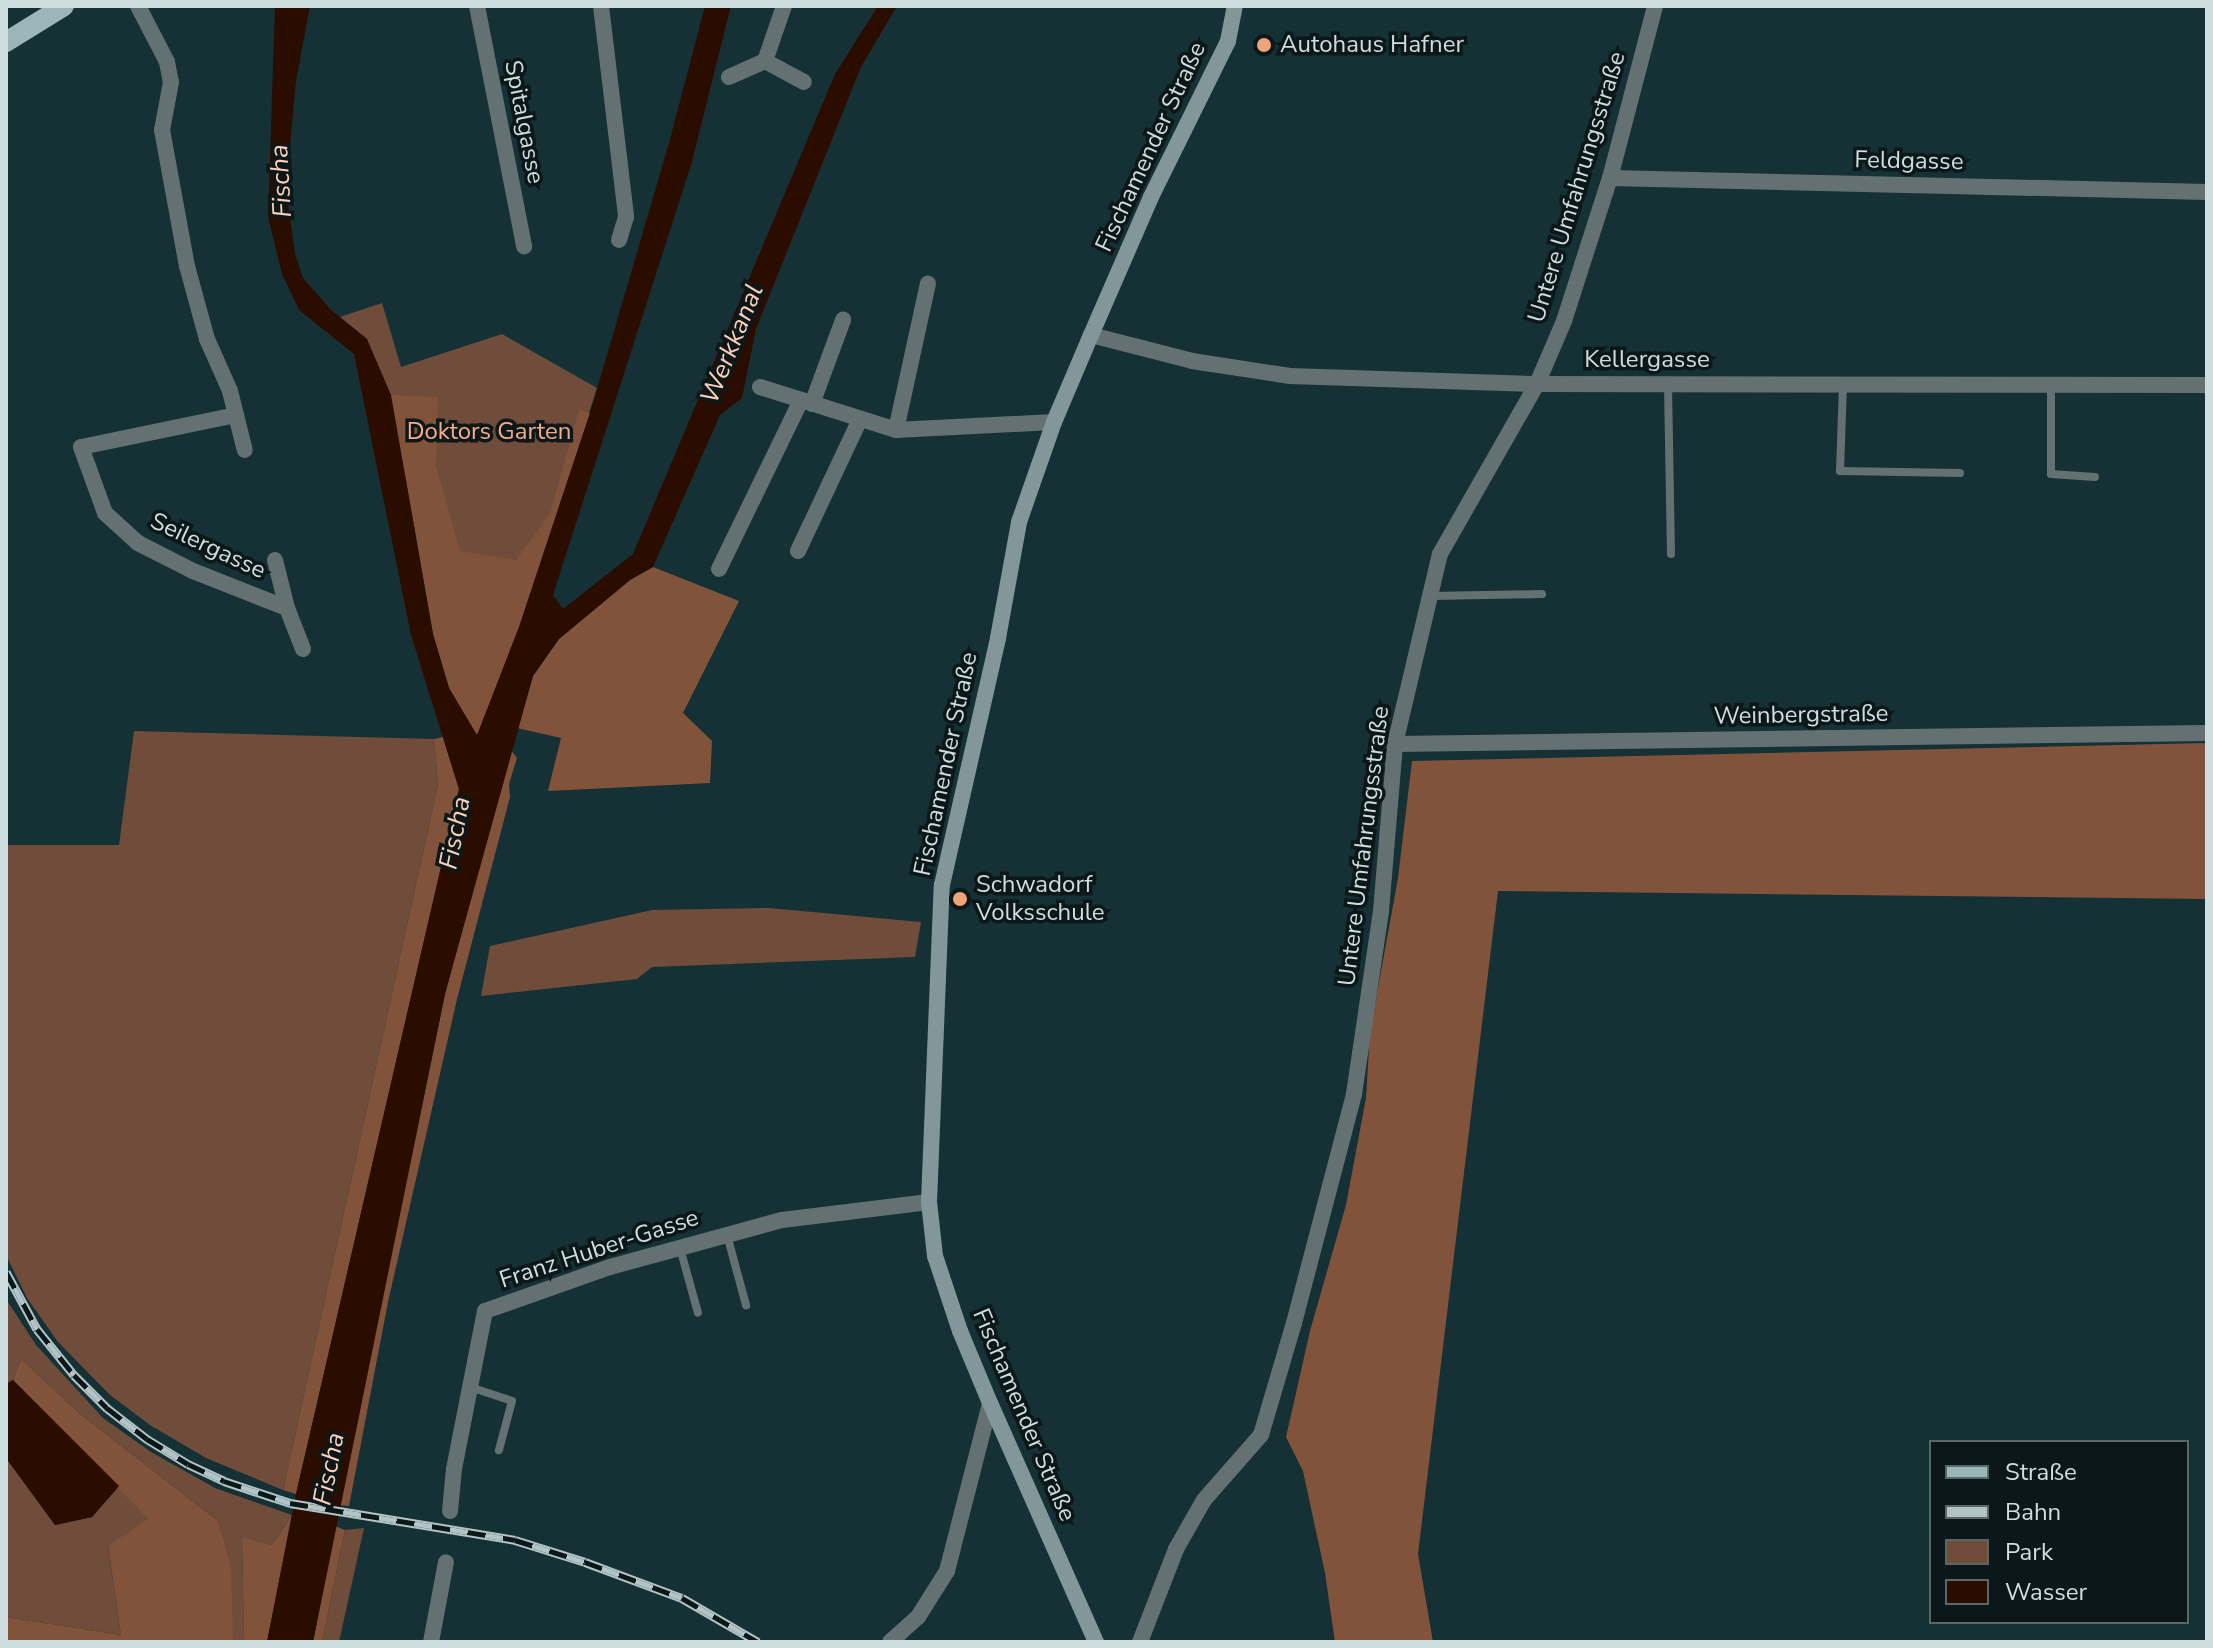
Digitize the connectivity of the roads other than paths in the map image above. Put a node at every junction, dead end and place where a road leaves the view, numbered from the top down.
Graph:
1 (64, 6) edge
2 (138, 6) edge
3 (477, 6) edge
4 (601, 6) edge
5 (784, 6) edge
6 (1235, 6) edge
7 (1655, 6) edge
8 (6, 42) edge
9 (765, 61) junction
10 (729, 77) dead end
11 (804, 82) dead end
12 (1610, 178) junction
13 (2207, 192) edge
14 (619, 240) dead end
15 (524, 246) dead end
16 (928, 283) dead end
17 (843, 320) dead end
18 (1091, 335) junction
19 (1537, 384) junction
20 (1668, 384) junction
21 (1843, 385) junction
22 (2051, 385) junction
23 (2207, 385) edge
24 (760, 387) dead end
25 (807, 402) junction
26 (236, 415) junction
27 (860, 419) junction
28 (1054, 422) junction
29 (896, 430) junction
30 (245, 450) dead end
31 (1960, 473) dead end
32 (2095, 477) dead end
33 (798, 551) dead end
34 (1671, 554) dead end
35 (275, 560) dead end
36 (719, 569) dead end
37 (1542, 594) dead end
38 (1430, 596) junction
39 (287, 608) junction
40 (303, 649) dead end
41 (2207, 733) edge
42 (1395, 744) junction
43 (929, 1202) junction
44 (726, 1235) junction
45 (680, 1247) junction
46 (746, 1305) dead end
47 (698, 1313) dead end
48 (470, 1387) junction
49 (990, 1403) junction
50 (499, 1450) dead end
51 (450, 1511) dead end
52 (446, 1562) dead end
53 (431, 1642) edge
54 (890, 1642) edge
55 (1096, 1642) edge
56 (1140, 1642) edge

1 - 8 main road
2 - 26 street
3 - 15 street, Spitalgasse
4 - 14 street
5 - 9 street
6 - 18 main road, Fischamender Straße
7 - 12 street, Untere Umfahrungsstraße
9 - 10 street
9 - 11 street
12 - 13 street, Feldgasse
12 - 19 street, Untere Umfahrungsstraße
16 - 29 street
17 - 25 street
18 - 19 street, Kellergasse
18 - 28 main road, Fischamender Straße
19 - 20 street, Kellergasse
19 - 38 street, Untere Umfahrungsstraße
20 - 21 street, Kellergasse
20 - 34 lane
21 - 22 street, Kellergasse
21 - 31 lane
22 - 23 street, Kellergasse
22 - 32 lane
24 - 25 street
25 - 27 street
25 - 36 street
26 - 30 street
26 - 39 street, Seilergasse
27 - 29 street
27 - 33 street
28 - 29 street
28 - 43 main road, Fischamender Straße
35 - 39 street, Seilergasse
37 - 38 lane
38 - 42 street, Untere Umfahrungsstraße
39 - 40 street, Seilergasse
41 - 42 street, Weinbergstraße
42 - 56 street, Untere Umfahrungsstraße
43 - 44 street, Franz Huber-Gasse
43 - 49 main road, Fischamender Straße
44 - 45 street, Franz Huber-Gasse
44 - 46 lane
45 - 47 lane
45 - 48 street, Franz Huber-Gasse
48 - 50 lane
48 - 51 street, Franz Huber-Gasse
49 - 54 street
49 - 55 main road, Fischamender Straße
52 - 53 street

